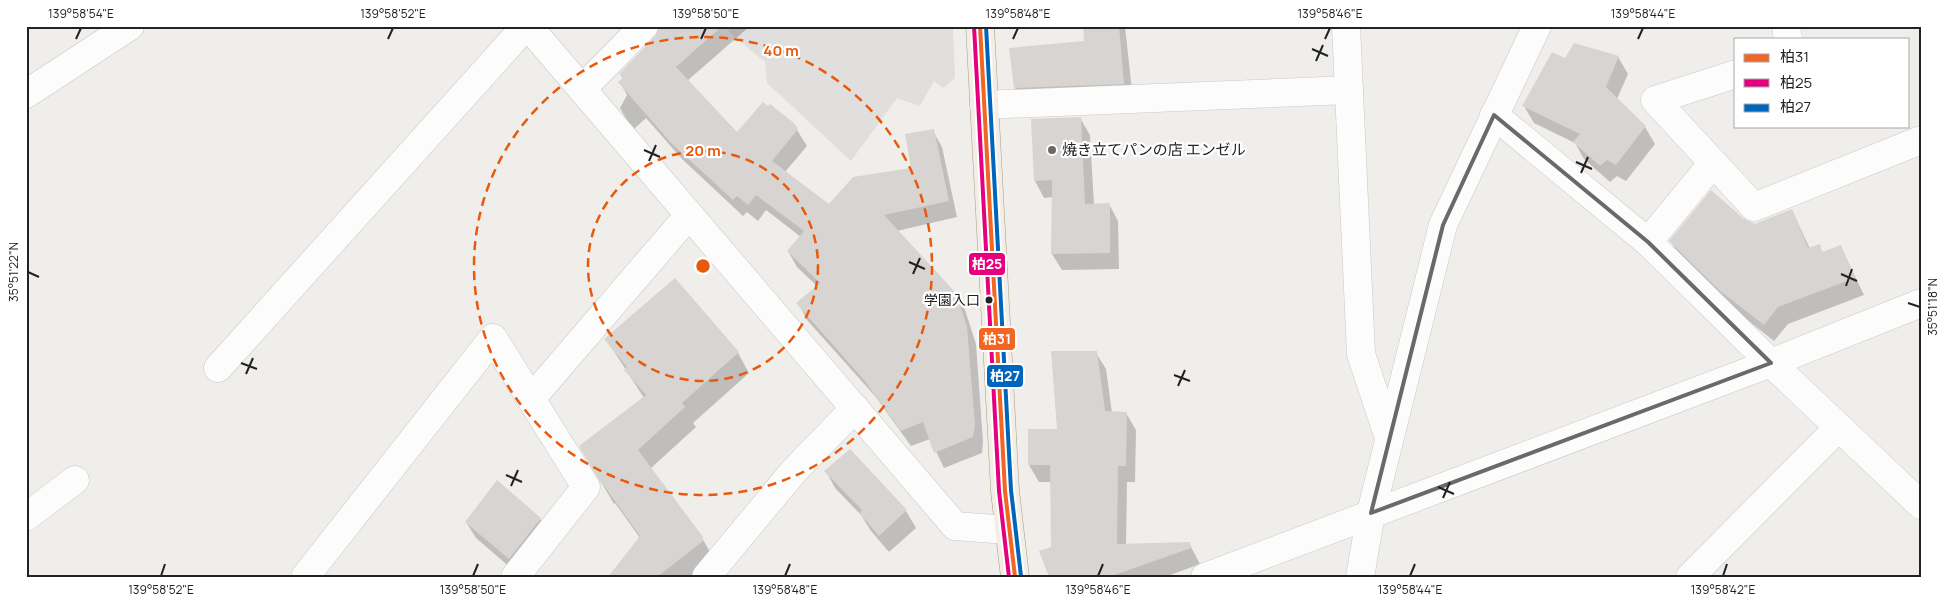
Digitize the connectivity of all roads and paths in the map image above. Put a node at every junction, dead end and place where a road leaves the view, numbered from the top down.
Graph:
1 (130, 26) edge
2 (527, 26) edge
3 (644, 26) edge
4 (980, 26) edge
5 (1346, 26) edge
6 (1537, 26) edge
7 (1734, 75) edge
8 (582, 89) junction
9 (1348, 90) junction
10 (26, 94) edge
11 (984, 105) junction
12 (1494, 115) junction
13 (1921, 140) edge
14 (1713, 163) junction
15 (688, 215) junction
16 (1648, 242) junction
17 (1921, 303) edge
18 (1771, 363) junction
19 (218, 368) dead end
20 (532, 399) junction
21 (855, 408) junction
22 (1839, 427) junction
23 (1389, 438) junction
24 (75, 480) dead end
25 (1921, 505) edge
26 (1371, 513) junction
27 (26, 517) edge
28 (1008, 530) junction
29 (305, 577) edge
30 (515, 577) edge
31 (706, 577) edge
32 (1015, 577) edge
33 (1204, 577) edge
34 (1360, 577) edge
35 (1690, 577) edge

1 - 10 street
2 - 8 street
2 - 19 street
3 - 8 street
4 - 11 main road
5 - 9 street
6 - 12 street
7 - 14 street
8 - 15 street
9 - 11 street
9 - 23 street
11 - 28 main road
12 - 16 street
12 - 23 street
13 - 14 street
14 - 16 street
15 - 20 street
15 - 21 street
16 - 18 street
17 - 18 street
18 - 22 street
18 - 26 street
20 - 29 street
20 - 30 street
21 - 28 street
21 - 31 street
22 - 25 street
22 - 35 street
23 - 26 street
24 - 27 street
26 - 33 street
26 - 34 street
28 - 32 main road

